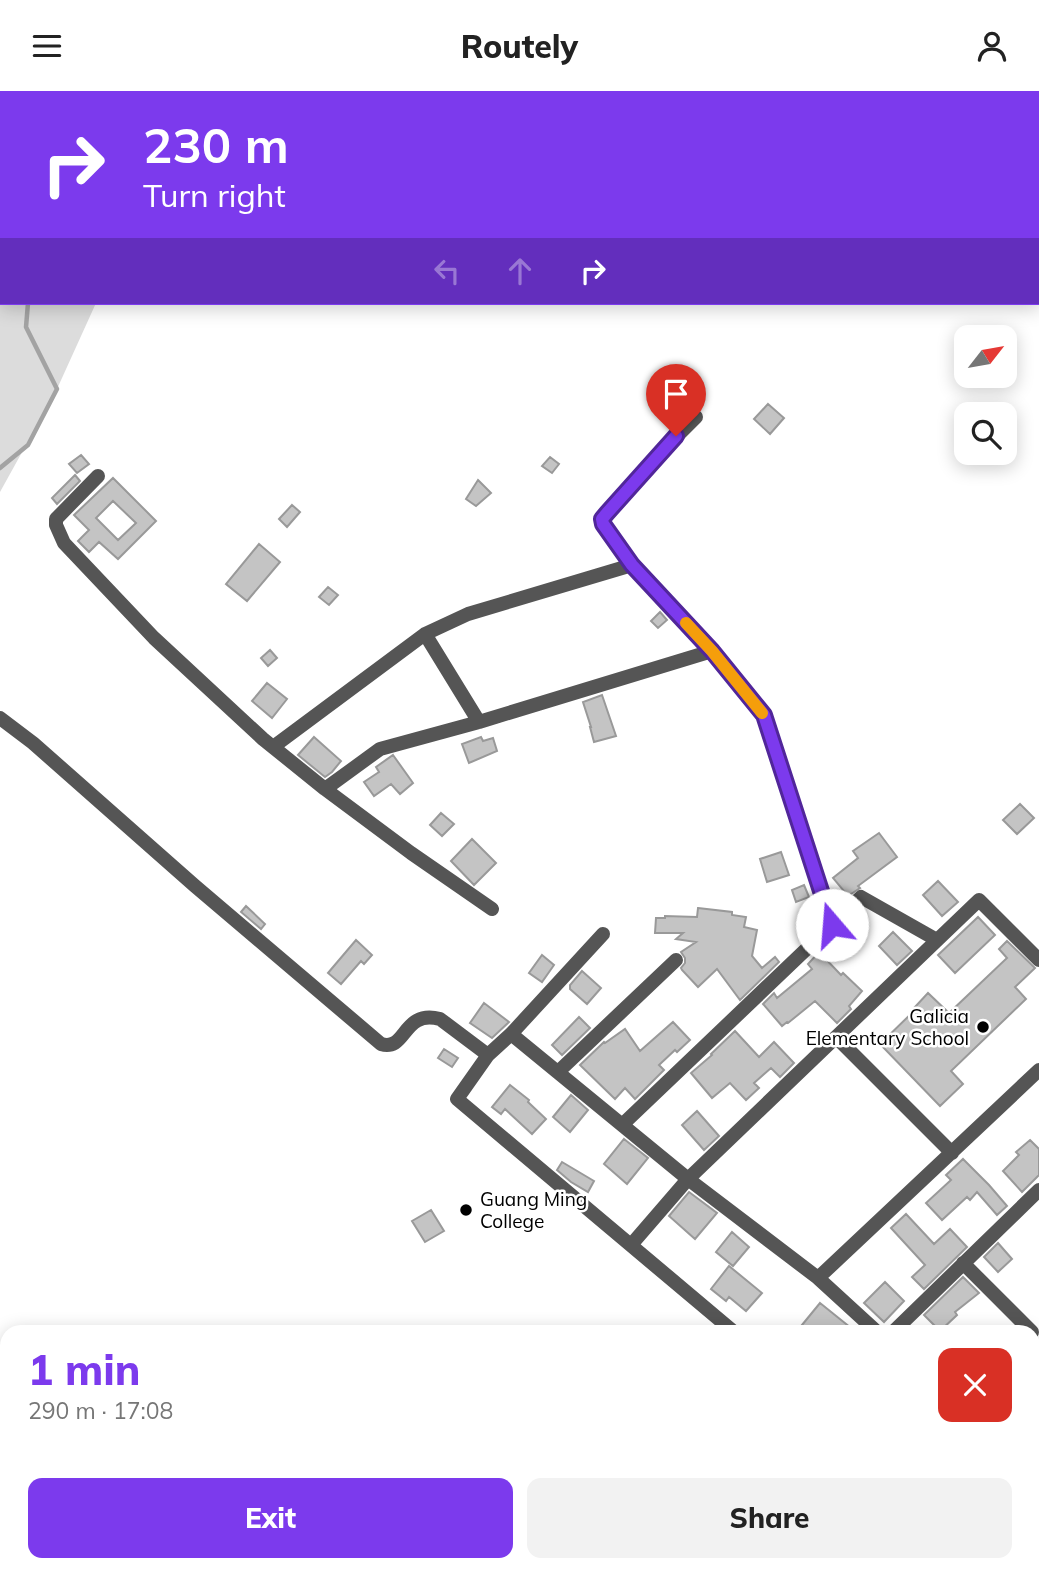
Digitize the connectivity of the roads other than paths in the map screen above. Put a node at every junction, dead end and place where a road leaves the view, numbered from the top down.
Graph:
1 (696, 417) dead end
2 (98, 476) dead end
3 (632, 565) junction
4 (425, 634) junction
5 (712, 651) junction
6 (0, 718) edge
7 (479, 722) junction
8 (273, 747) junction
9 (325, 789) junction
10 (492, 908) dead end
11 (832, 925) junction
12 (603, 934) dead end
13 (937, 940) junction
14 (676, 960) dead end
15 (1039, 960) edge
16 (511, 1034) junction
17 (836, 1037) junction
18 (488, 1055) junction
19 (1039, 1071) edge
20 (558, 1072) junction
21 (622, 1125) junction
22 (952, 1153) junction
23 (688, 1179) junction
24 (1036, 1199) edge
25 (631, 1245) junction
26 (963, 1263) junction
27 (818, 1279) junction
28 (726, 1325) edge
29 (869, 1325) edge
30 (900, 1325) edge
31 (1025, 1325) edge

1 - 3 street
2 - 8 street
3 - 4 street
3 - 5 street
4 - 7 street
4 - 8 street
5 - 7 street
5 - 11 street
6 - 18 street
7 - 9 street
8 - 9 street
9 - 10 street
11 - 13 street
11 - 21 street
12 - 16 street
13 - 15 street
13 - 17 street
14 - 20 street
16 - 18 street
16 - 20 street
17 - 22 street
17 - 23 street
18 - 25 street
19 - 22 street
20 - 21 street
21 - 23 street
22 - 27 street
23 - 25 street
23 - 27 street
24 - 26 street
25 - 28 street
26 - 30 street
26 - 31 street
27 - 29 street

